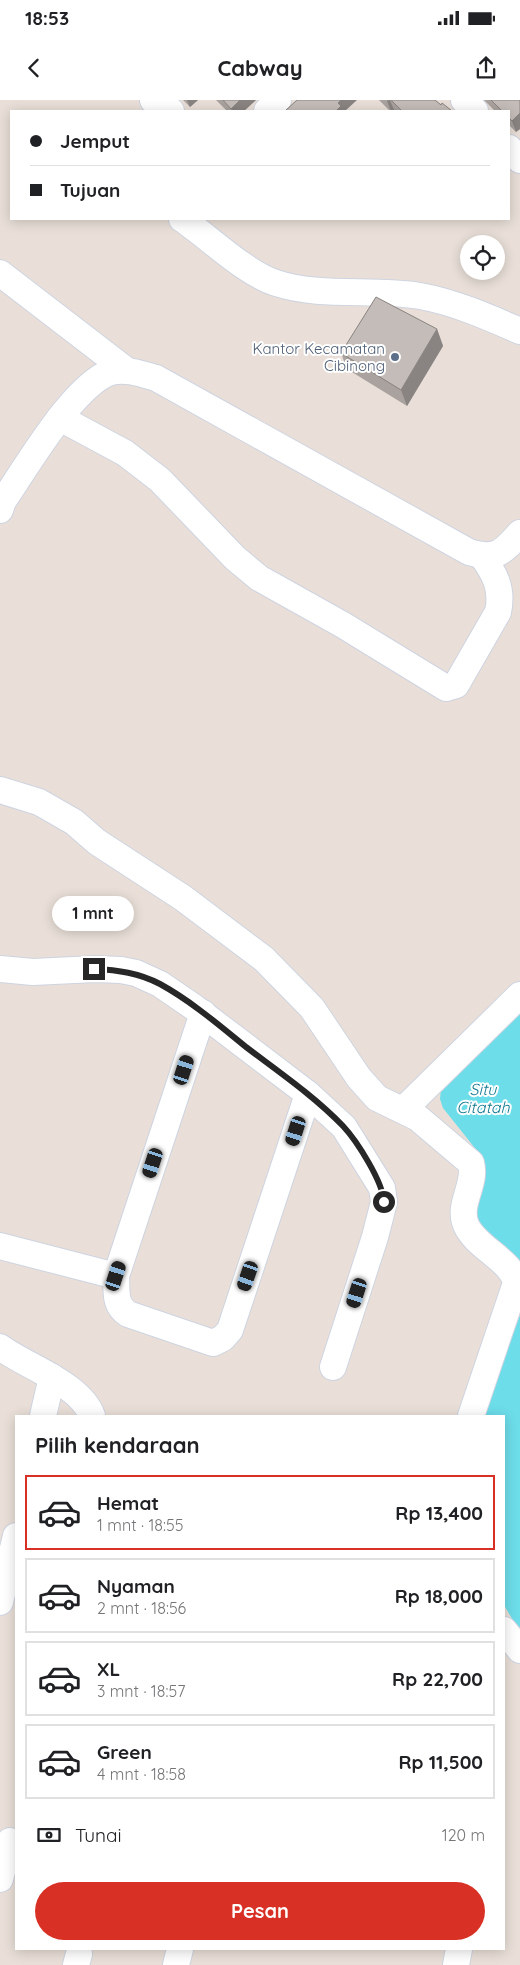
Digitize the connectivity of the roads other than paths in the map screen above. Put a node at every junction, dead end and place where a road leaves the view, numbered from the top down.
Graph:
1 (153, 100) edge
2 (278, 100) edge
3 (464, 100) edge
4 (169, 110) edge
5 (269, 110) edge
6 (474, 110) edge
7 (510, 149) edge
8 (520, 160) edge
9 (183, 220) edge
10 (0, 273) edge
11 (520, 331) edge
12 (126, 370) junction
13 (60, 418) junction
14 (2, 505) edge
15 (520, 533) edge
16 (482, 556) junction
17 (0, 790) edge
18 (0, 969) edge
19 (520, 995) edge
20 (203, 1013) junction
21 (308, 1094) junction
22 (403, 1110) junction
23 (0, 1246) edge
24 (116, 1276) junction
25 (0, 1346) edge
26 (334, 1367) dead end
27 (52, 1377) junction
28 (43, 1415) edge
29 (92, 1415) edge
30 (471, 1415) edge
31 (15, 1540) edge
32 (0, 1602) edge
33 (505, 1631) edge
34 (520, 1650) edge
35 (10, 1841) dead end
36 (0, 1879) edge
37 (180, 1950) edge
38 (459, 1950) edge
39 (176, 1965) edge
40 (456, 1965) edge

1 - 4 street
2 - 5 street
3 - 6 street
7 - 8 street
9 - 11 street
10 - 12 street
12 - 13 street
12 - 16 street
13 - 14 street
13 - 16 street
15 - 16 street
17 - 22 street
18 - 20 street
19 - 22 street
20 - 21 street
20 - 24 street
21 - 24 street
21 - 26 street
22 - 30 street
23 - 24 street
25 - 27 street
27 - 28 street
27 - 29 street
31 - 32 street
33 - 34 street
35 - 36 street
37 - 39 street
38 - 40 street

